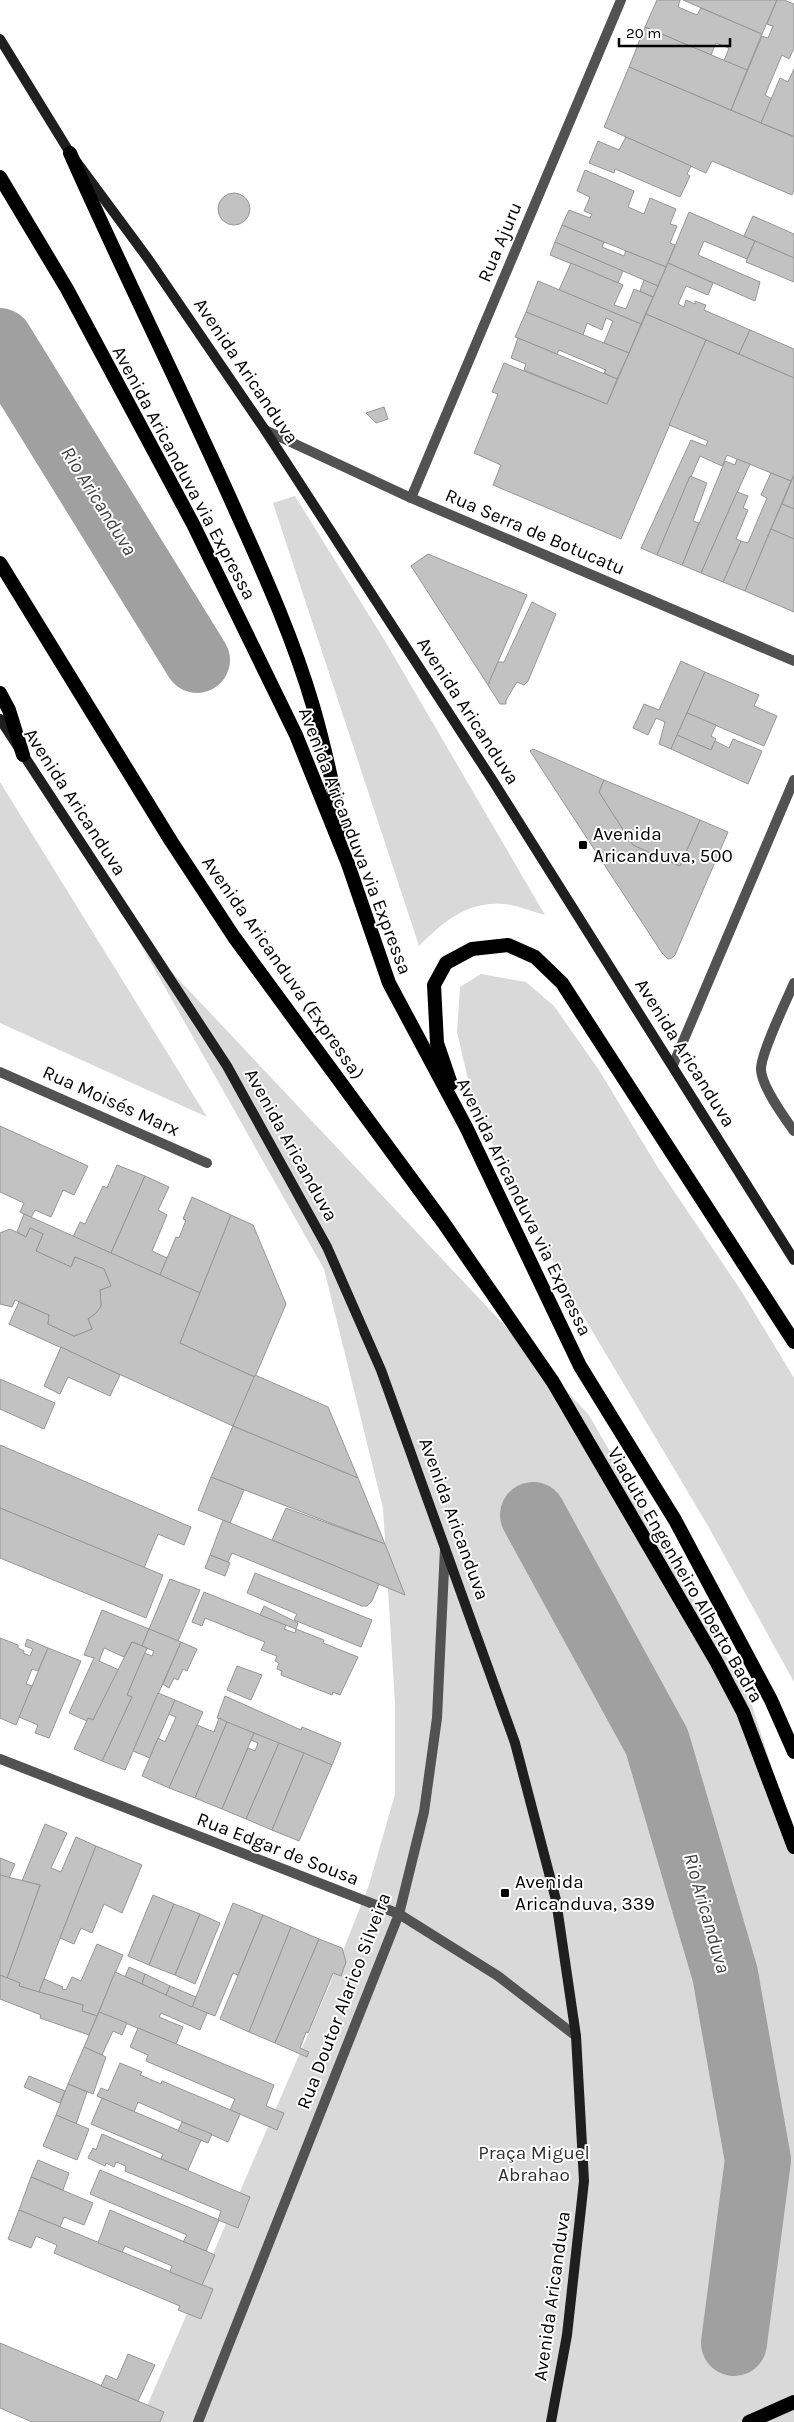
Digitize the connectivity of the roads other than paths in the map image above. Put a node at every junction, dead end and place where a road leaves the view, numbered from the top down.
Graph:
1 (621, 0) edge
2 (0, 39) edge
3 (70, 152) junction
4 (0, 178) edge
5 (265, 430) junction
6 (411, 498) junction
7 (0, 563) edge
8 (794, 661) edge
9 (0, 692) edge
10 (0, 719) edge
11 (24, 755) junction
12 (794, 780) edge
13 (348, 864) junction
14 (794, 983) edge
15 (673, 1065) junction
16 (0, 1072) edge
17 (466, 1127) junction
18 (794, 1131) edge
19 (207, 1163) dead end
20 (794, 1260) edge
21 (794, 1342) edge
22 (580, 1366) joint
23 (553, 1382) joint
24 (445, 1544) junction
25 (794, 1752) edge
26 (0, 1759) edge
27 (794, 1847) edge
28 (399, 1914) junction
29 (576, 2036) junction
30 (794, 2402) edge
31 (198, 2422) edge
32 (551, 2422) edge
33 (749, 2422) edge

1 - 6 street, Rua Ajuru
2 - 3 main road, Avenida Aricanduva
3 - 5 main road, Avenida Aricanduva
3 - 13 highway
4 - 13 highway, Avenida Aricanduva via Expressa
5 - 6 street, Rua Serra de Botucatu
5 - 15 main road, Avenida Aricanduva
6 - 8 street, Rua Serra de Botucatu
7 - 23 highway, Avenida Aricanduva (Expressa)
9 - 11 highway
10 - 11 main road, Avenida Aricanduva
11 - 24 main road, Avenida Aricanduva
12 - 15 street
13 - 17 highway, Avenida Aricanduva via Expressa
14 - 18 street
15 - 20 main road, Avenida Aricanduva
16 - 19 street, Rua Moisés Marx
17 - 21 highway
17 - 22 highway, Avenida Aricanduva via Expressa
22 - 25 highway, Viaduto Engenheiro Alberto Badra
23 - 27 highway, Viaduto Engenheiro Alberto Badra
24 - 28 street, Rua Doutor Alarico Silveira
24 - 29 main road, Avenida Aricanduva
26 - 28 street, Rua Edgar de Sousa
28 - 29 street, Rua Edgar de Sousa
28 - 31 street, Rua Doutor Alarico Silveira
29 - 32 main road, Avenida Aricanduva
30 - 33 highway

